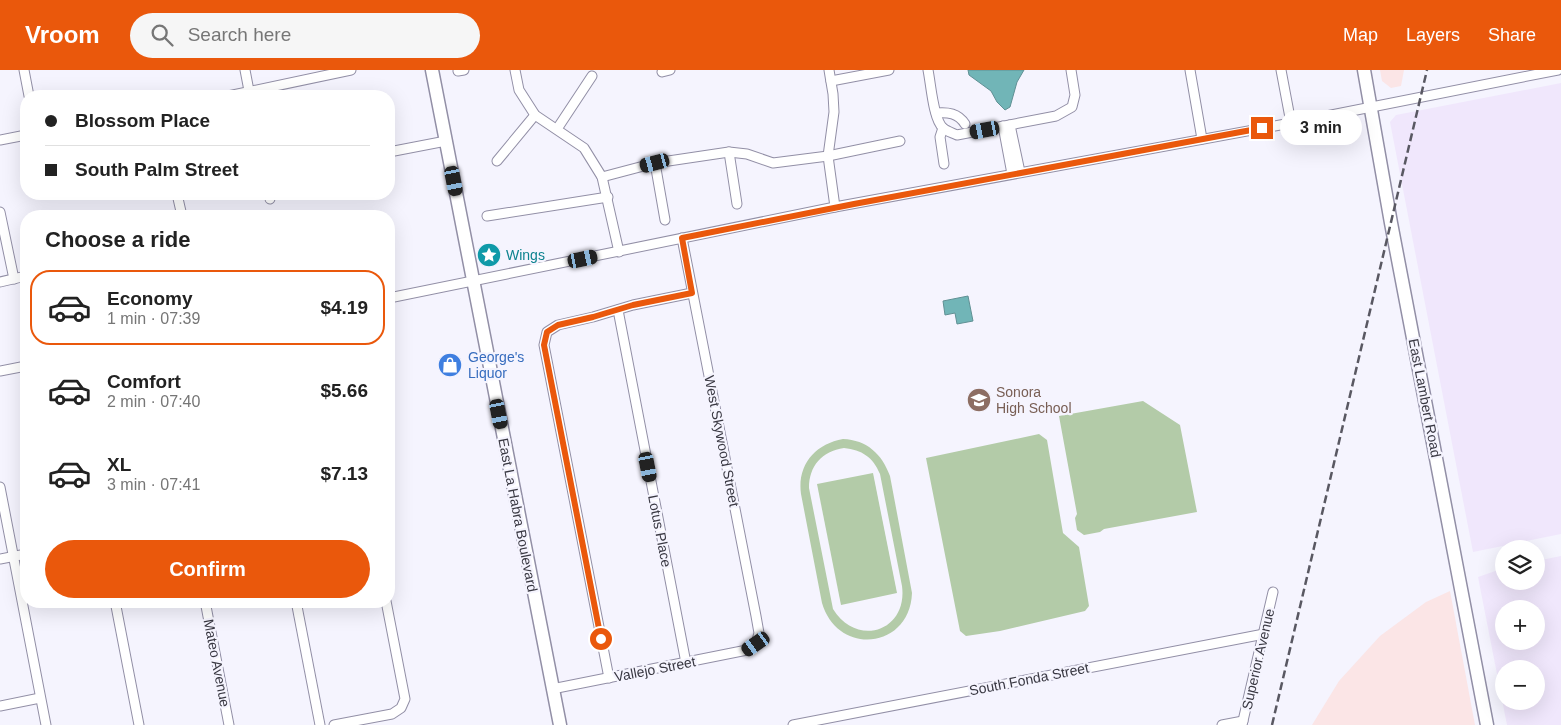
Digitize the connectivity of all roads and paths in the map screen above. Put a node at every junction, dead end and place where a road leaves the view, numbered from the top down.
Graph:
1 (24, 70) edge
2 (244, 70) edge
3 (351, 70) edge
4 (432, 70) edge
5 (515, 70) edge
6 (829, 70) edge
7 (889, 70) edge
8 (928, 70) edge
9 (1071, 70) edge
10 (1190, 70) edge
11 (1281, 70) edge
12 (1364, 70) edge
13 (1558, 70) edge
14 (592, 76) dead end
15 (831, 81) junction
16 (28, 90) edge
17 (248, 90) edge
18 (266, 90) edge
19 (1371, 107) junction
20 (936, 112) junction
21 (535, 115) junction
22 (1291, 123) junction
23 (965, 124) dead end
24 (1006, 125) junction
25 (943, 128) junction
26 (557, 130) junction
27 (20, 136) edge
28 (1202, 139) junction
29 (0, 140) edge
30 (446, 141) junction
31 (900, 141) dead end
32 (395, 151) edge
33 (729, 152) junction
34 (828, 156) junction
35 (497, 161) dead end
36 (655, 163) junction
37 (944, 164) dead end
38 (1016, 173) junction
39 (602, 177) junction
40 (608, 197) junction
41 (737, 204) dead end
42 (835, 207) junction
43 (0, 212) edge
44 (487, 216) dead end
45 (665, 220) dead end
46 (682, 238) junction
47 (619, 252) junction
48 (20, 278) edge
49 (14, 279) junction
50 (0, 282) edge
51 (473, 282) junction
52 (692, 293) junction
53 (395, 297) edge
54 (618, 310) junction
55 (20, 367) edge
56 (0, 371) edge
57 (0, 487) edge
58 (20, 555) edge
59 (13, 557) junction
60 (0, 559) edge
61 (1273, 592) dead end
62 (20, 594) edge
63 (23, 608) edge
64 (116, 608) edge
65 (206, 608) edge
66 (297, 608) edge
67 (387, 608) edge
68 (1264, 634) junction
69 (756, 644) joint
70 (686, 663) junction
71 (609, 678) junction
72 (552, 689) junction
73 (40, 698) junction
74 (0, 706) edge
75 (1243, 723) edge
76 (46, 725) edge
77 (139, 725) edge
78 (229, 725) edge
79 (320, 725) edge
80 (334, 725) edge
81 (560, 725) edge
82 (793, 725) edge
83 (1222, 725) edge
84 (1487, 725) edge

1 - 16 street
2 - 17 street
3 - 18 street
4 - 30 main road, East La Habra Boulevard
5 - 21 street
6 - 15 street
7 - 15 street
8 - 20 street
9 - 24 street
10 - 28 street
11 - 22 street
12 - 19 main road, East Lambert Road
13 - 19 street
14 - 26 street
15 - 34 street
19 - 22 street
19 - 84 main road, East Lambert Road
20 - 23 street
20 - 25 street
21 - 26 street
21 - 35 street
22 - 28 street
24 - 25 street
24 - 38 street
25 - 37 street
26 - 39 street
27 - 29 street
28 - 38 street
30 - 32 street
30 - 51 main road, East La Habra Boulevard
31 - 34 street
33 - 34 street
33 - 36 street
33 - 41 street
34 - 42 street
36 - 39 street
36 - 45 street
38 - 42 street
39 - 40 street
40 - 44 street
40 - 47 street
42 - 46 street
43 - 49 street
46 - 47 street
46 - 52 street, West Skywood Street
47 - 51 street
48 - 49 street
49 - 50 street
51 - 53 street
51 - 72 main road, East La Habra Boulevard
52 - 54 street
52 - 69 street, West Skywood Street
54 - 70 street, Lotus Place
54 - 71 street
55 - 56 street
57 - 59 street
58 - 59 street
59 - 60 street
59 - 62 street
61 - 68 street, Superior Avenue
63 - 73 street
64 - 77 street
65 - 78 street, Mateo Avenue
66 - 79 street
67 - 80 street
68 - 75 street, Superior Avenue
68 - 82 street, South Fonda Street
69 - 70 street, Vallejo Street
70 - 71 street, Vallejo Street
71 - 72 street, Vallejo Street
72 - 81 main road, East La Habra Boulevard
73 - 74 street
73 - 76 street
75 - 83 street

